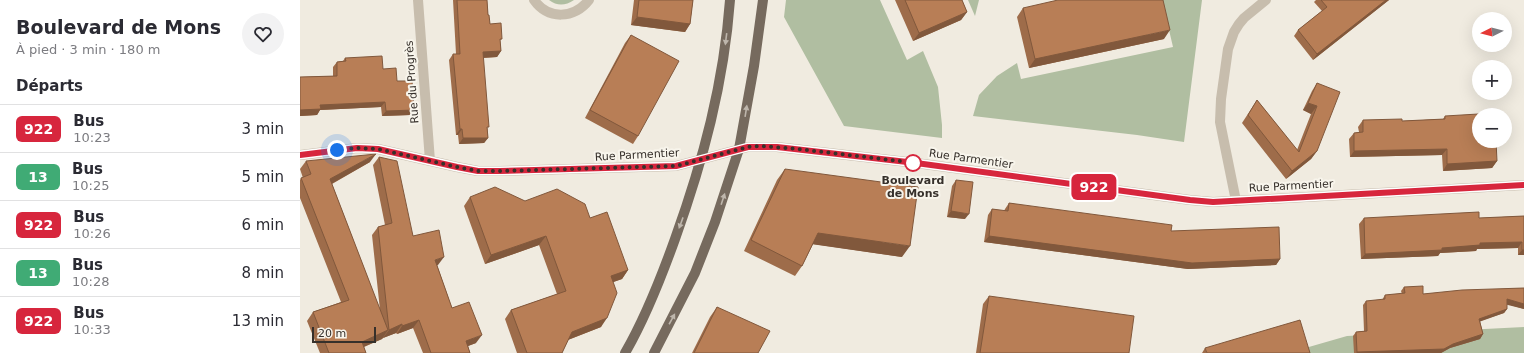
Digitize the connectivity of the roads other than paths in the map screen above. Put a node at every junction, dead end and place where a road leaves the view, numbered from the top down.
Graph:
1 (418, 0) edge
2 (534, 0) edge
3 (589, 0) edge
4 (730, 0) edge
5 (763, 0) edge
6 (1266, 0) edge
7 (739, 149) junction
8 (300, 155) edge
9 (702, 160) junction
10 (430, 162) junction
11 (1524, 185) edge
12 (1236, 201) junction
13 (626, 353) edge
14 (654, 353) edge

1 - 10 street, Rue du Progrès
2 - 3 street
4 -> 9 main road
7 -> 5 main road
6 - 12 street
7 - 9 street, Rue Parmentier
7 - 12 street, Rue Parmentier
14 -> 7 main road
8 - 10 street, Rue Parmentier
9 - 10 street, Rue Parmentier
9 -> 13 main road
11 - 12 street, Rue Parmentier

